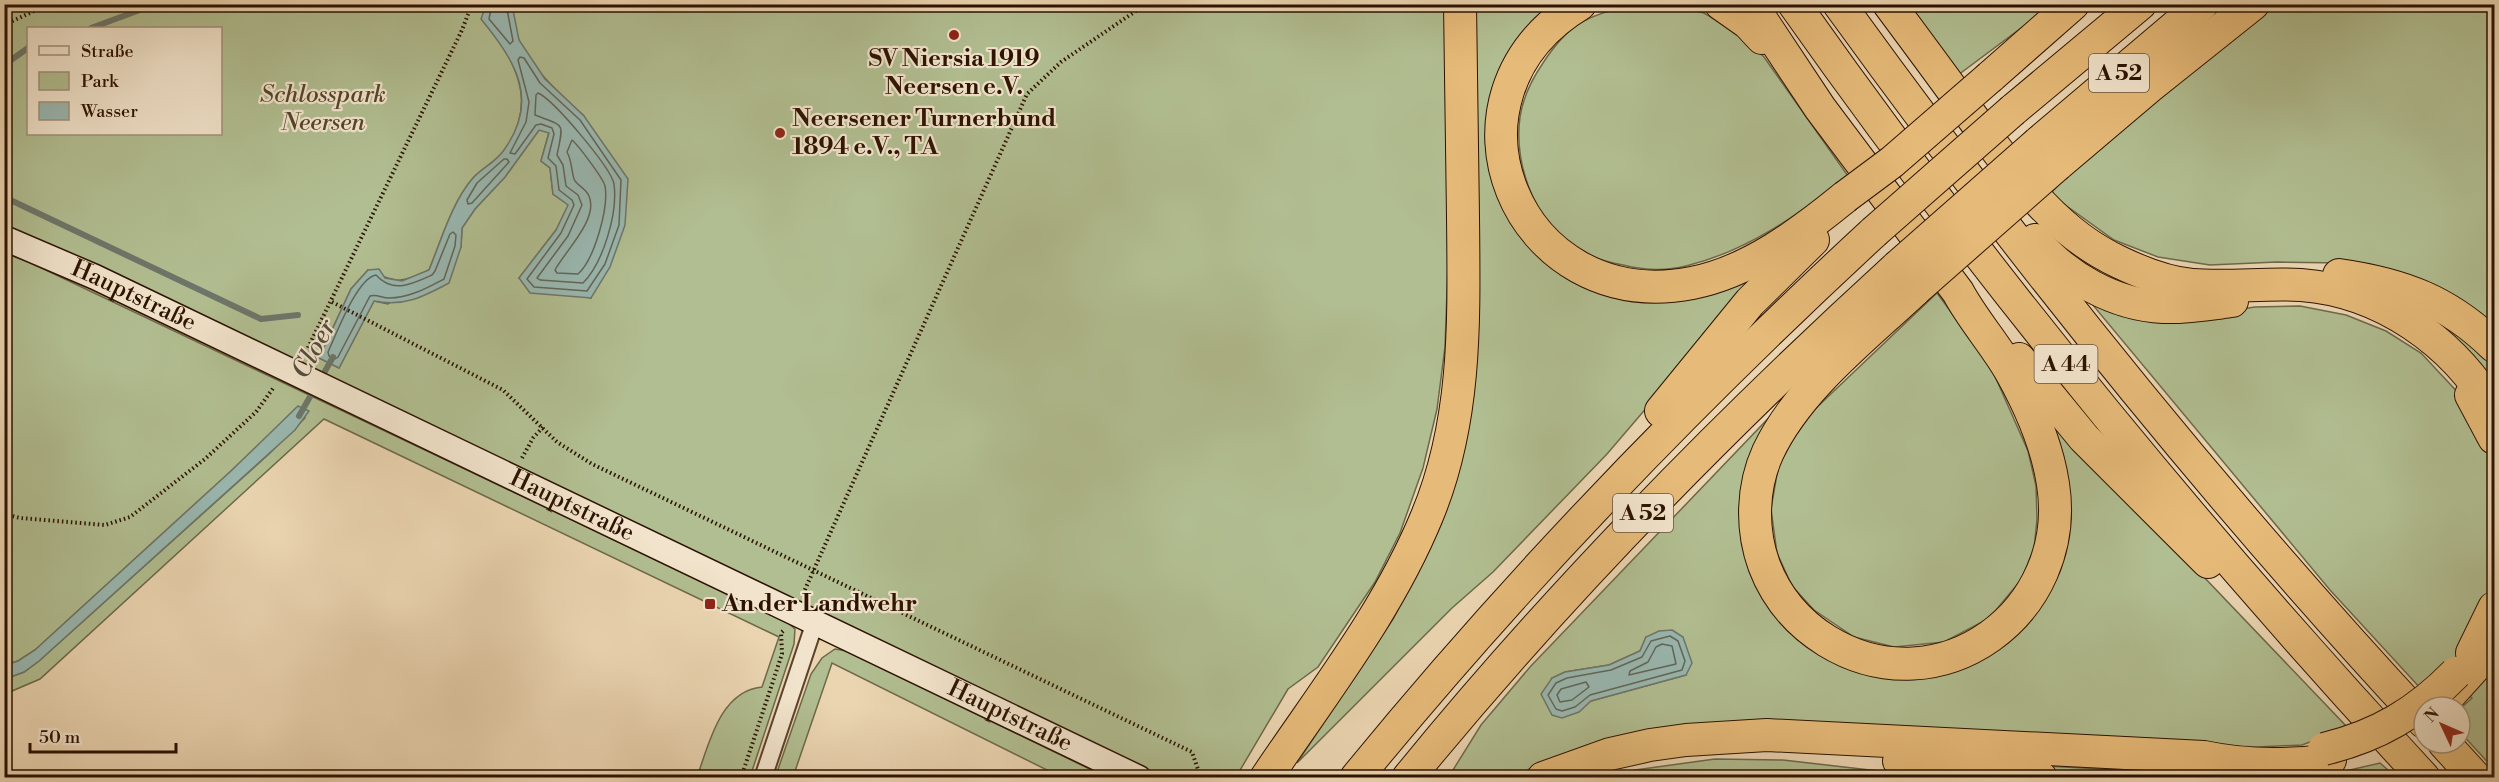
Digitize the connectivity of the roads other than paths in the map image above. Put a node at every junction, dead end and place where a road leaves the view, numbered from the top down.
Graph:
1 (1460, 4) edge
2 (1580, 4) edge
3 (1721, 4) edge
4 (1751, 4) edge
5 (1794, 4) edge
6 (1839, 4) edge
7 (1889, 4) edge
8 (2081, 4) edge
9 (2140, 4) edge
10 (2202, 4) edge
11 (2253, 4) edge
12 (2064, 13) edge
13 (1820, 108) junction
14 (2047, 154) junction
15 (1962, 168) junction
16 (1848, 201) junction
17 (4, 238) edge
18 (2143, 270) junction
19 (1907, 278) junction
20 (1958, 292) junction
21 (2494, 346) edge
22 (2494, 411) edge
23 (2494, 438) edge
24 (1583, 517) junction
25 (2494, 608) edge
26 (816, 622) junction
27 (2494, 637) edge
28 (2460, 676) junction
29 (2446, 695) edge
30 (2359, 707) junction
31 (2412, 707) edge
32 (2412, 727) edge
33 (1686, 740) junction
34 (2327, 755) junction
35 (2455, 755) edge
36 (763, 777) edge
37 (1139, 777) edge
38 (1266, 777) edge
39 (1356, 777) edge
40 (1408, 777) edge
41 (1543, 777) edge
42 (2041, 777) edge
43 (2424, 777) edge
44 (2476, 777) edge

1 - 38 highway
2 - 16 highway
3 - 13 highway
4 - 13 highway
5 - 30 highway, A 44
6 - 15 highway, A 44
7 - 18 highway
8 - 12 highway
9 - 24 highway, A 52, bridge
10 - 14 highway, A 52
11 - 14 highway
12 - 16 highway, bridge
13 - 20 highway
14 - 19 highway, bridge
15 - 23 highway
15 - 31 highway, A 44
16 - 24 highway
17 - 26 street, Hauptstraße
18 - 21 highway
18 - 22 highway
19 - 20 highway
19 - 40 highway, A 52
20 - 30 highway
24 - 39 highway, A 52
25 - 28 highway
26 - 36 street
26 - 37 street, Hauptstraße
27 - 28 highway
28 - 29 highway
28 - 34 highway, bridge
30 - 43 highway, A 44
32 - 34 highway
33 - 34 highway
33 - 41 highway
33 - 42 highway
35 - 44 highway

